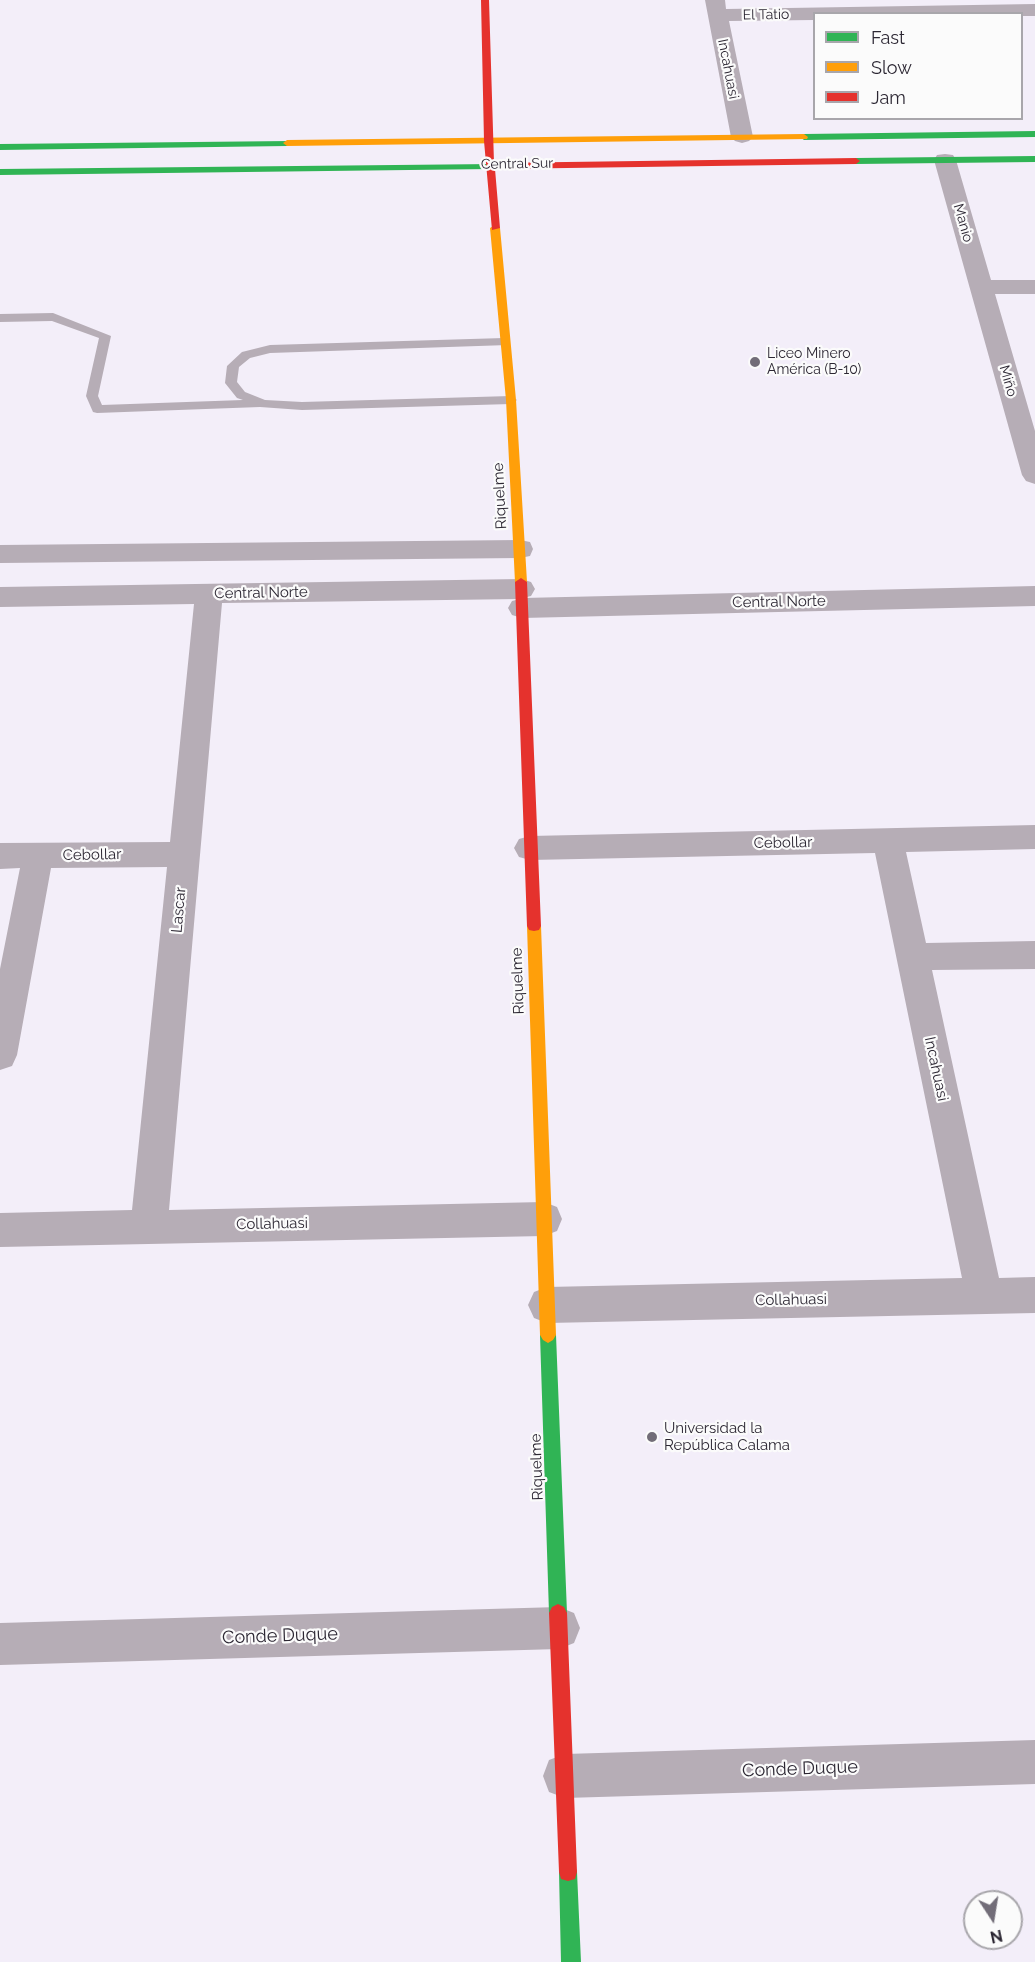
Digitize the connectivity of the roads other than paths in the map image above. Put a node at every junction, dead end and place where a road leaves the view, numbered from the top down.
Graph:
1 (485, 0) edge
2 (998, 5) edge
3 (716, 8) edge
4 (1035, 10) edge
5 (863, 12) edge
6 (813, 14) edge
7 (1035, 134) edge
8 (742, 137) junction
9 (488, 141) junction
10 (0, 147) edge
11 (1035, 159) edge
12 (945, 160) junction
13 (490, 165) junction
14 (0, 172) edge
15 (981, 287) junction
16 (1035, 287) edge
17 (0, 318) edge
18 (504, 342) junction
19 (1023, 390) edge
20 (511, 400) junction
21 (263, 404) junction
22 (1035, 475) edge
23 (520, 549) junction
24 (0, 554) edge
25 (209, 594) junction
26 (1035, 596) edge
27 (0, 597) edge
28 (522, 599) junction
29 (1035, 837) edge
30 (888, 841) junction
31 (530, 848) junction
32 (184, 854) junction
33 (38, 855) junction
34 (0, 856) edge
35 (1035, 955) edge
36 (913, 957) junction
37 (0, 1055) edge
38 (544, 1218) junction
39 (149, 1227) junction
40 (0, 1230) edge
41 (1035, 1295) edge
42 (984, 1297) junction
43 (547, 1305) junction
44 (560, 1628) junction
45 (0, 1644) edge
46 (1035, 1762) edge
47 (565, 1776) junction
48 (571, 1962) edge

1 - 9 street, Riquelme
2 - 4 street
2 - 5 street
3 - 6 street, El Tatio
3 - 8 street, Incahuasi
7 - 8 street, Central Sur
8 - 9 street, Central Sur
9 - 10 street, Central Sur
9 - 13 street, Riquelme
11 - 12 street, Central Sur
12 - 13 street, Central Sur
12 - 15 street, Manio
13 - 14 street, Central Sur
13 - 18 street, Riquelme
15 - 16 street
15 - 19 street, Miño
17 - 21 lane
18 - 20 street, Riquelme
18 - 21 lane
19 - 22 street, Miño
20 - 21 lane
20 - 23 street, Riquelme
23 - 24 street
23 - 28 street, Riquelme
25 - 27 street, Central Norte
25 - 28 street, Central Norte
25 - 32 street, Lascar
26 - 28 street, Central Norte
28 - 31 street, Riquelme
29 - 30 street, Cebollar
30 - 31 street, Cebollar
30 - 36 street, Incahuasi
31 - 38 street, Riquelme
32 - 33 street, Cebollar
32 - 39 street, Lascar
33 - 34 street, Cebollar
33 - 37 street
35 - 36 street
36 - 42 street, Incahuasi
38 - 39 street, Collahuasi
38 - 43 street, Riquelme
39 - 40 street, Collahuasi
41 - 42 street, Collahuasi
42 - 43 street, Collahuasi
43 - 44 street, Riquelme
44 - 45 street, Conde Duque
44 - 47 street, Riquelme
46 - 47 street, Conde Duque
47 - 48 street, Riquelme

